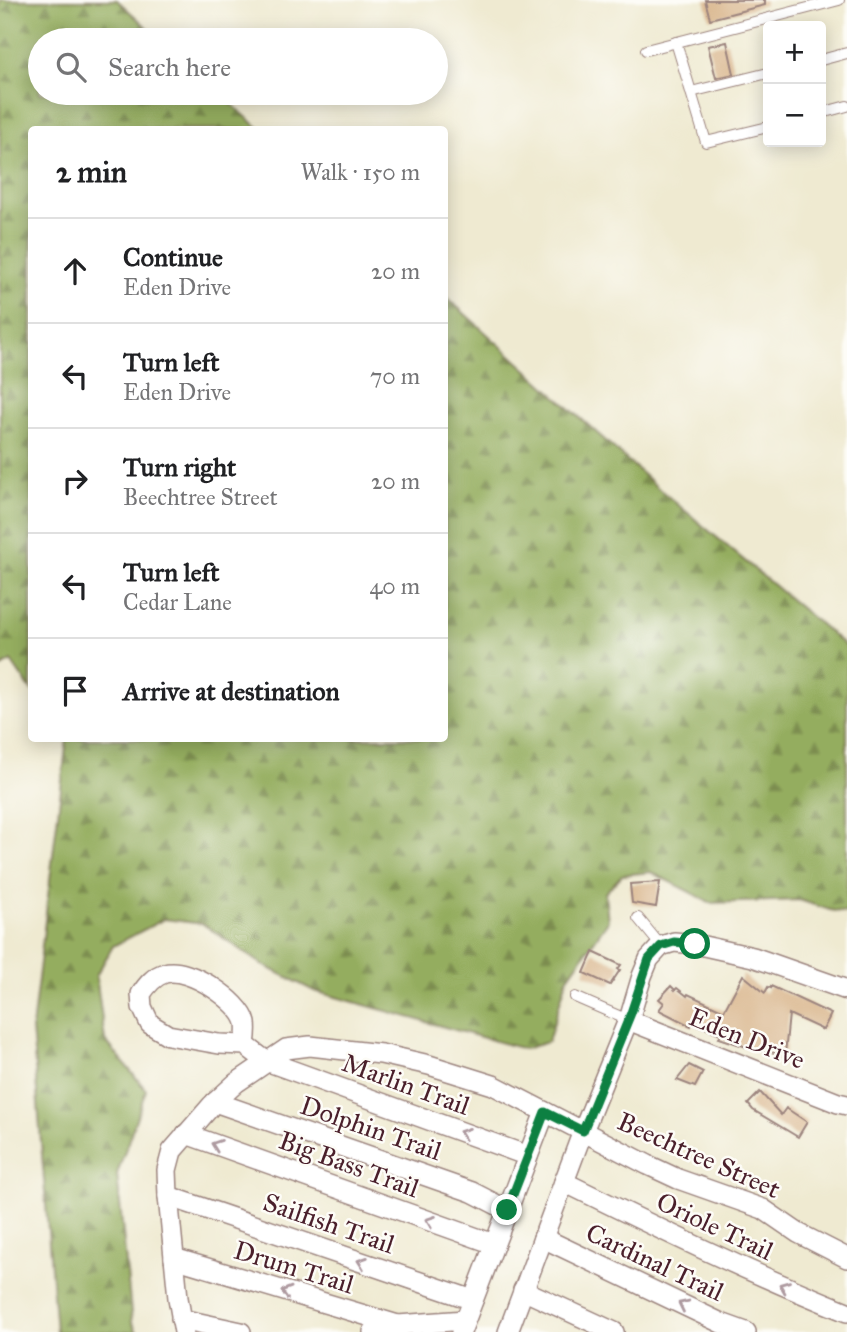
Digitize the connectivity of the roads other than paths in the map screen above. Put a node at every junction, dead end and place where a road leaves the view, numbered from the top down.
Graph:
1 (839, 0) edge
2 (676, 42) junction
3 (646, 50) dead end
4 (847, 53) edge
5 (826, 59) edge
6 (763, 74) edge
7 (691, 92) junction
8 (847, 106) edge
9 (826, 112) edge
10 (763, 128) edge
11 (638, 918) dead end
12 (661, 946) junction
13 (847, 990) edge
14 (575, 997) dead end
15 (628, 1020) junction
16 (245, 1045) junction
17 (266, 1061) junction
18 (215, 1102) junction
19 (847, 1105) edge
20 (545, 1112) junction
21 (583, 1131) junction
22 (186, 1134) junction
23 (528, 1156) junction
24 (564, 1182) junction
25 (168, 1196) junction
26 (507, 1210) junction
27 (543, 1238) junction
28 (494, 1244) junction
29 (174, 1258) junction
30 (847, 1258) edge
31 (523, 1290) junction
32 (473, 1300) junction
33 (847, 1312) edge
34 (183, 1325) edge
35 (398, 1325) junction
36 (463, 1326) edge
37 (241, 1332) edge
38 (373, 1332) edge
39 (508, 1332) edge
40 (614, 1332) edge
41 (746, 1332) edge

1 - 2 lane
2 - 3 lane
2 - 7 lane
4 - 5 lane
6 - 7 lane
7 - 10 lane
8 - 9 lane
11 - 12 lane
12 - 13 street
12 - 15 street
14 - 15 lane
15 - 19 street, Eden Drive
15 - 21 street
16 - 16 street
16 - 17 street, Marlin Trail
17 - 18 street, Beechtree Street
17 - 20 street, Beechtree Street
23 -> 17 street, Marlin Trail
18 - 22 street, Beechtree Street
18 - 26 street, Dolphin Trail
20 - 21 street, Beechtree Street
20 - 23 street
21 - 24 street
21 - 30 street, Beechtree Street
22 - 25 street, Beechtree Street
28 -> 22 street, Big Bass Trail
23 - 26 street
24 - 27 street
33 -> 24 street, Oriole Trail
25 - 29 street, Beechtree Street
32 -> 25 street, Sailfish Trail
26 - 28 street
27 - 31 street
41 -> 27 street, Cardinal Trail
28 - 32 street
29 - 34 street, Beechtree Street
35 -> 29 street, Drum Trail
31 - 39 street
31 - 40 street
32 - 36 street
34 - 37 street
35 - 36 street
35 - 38 street

